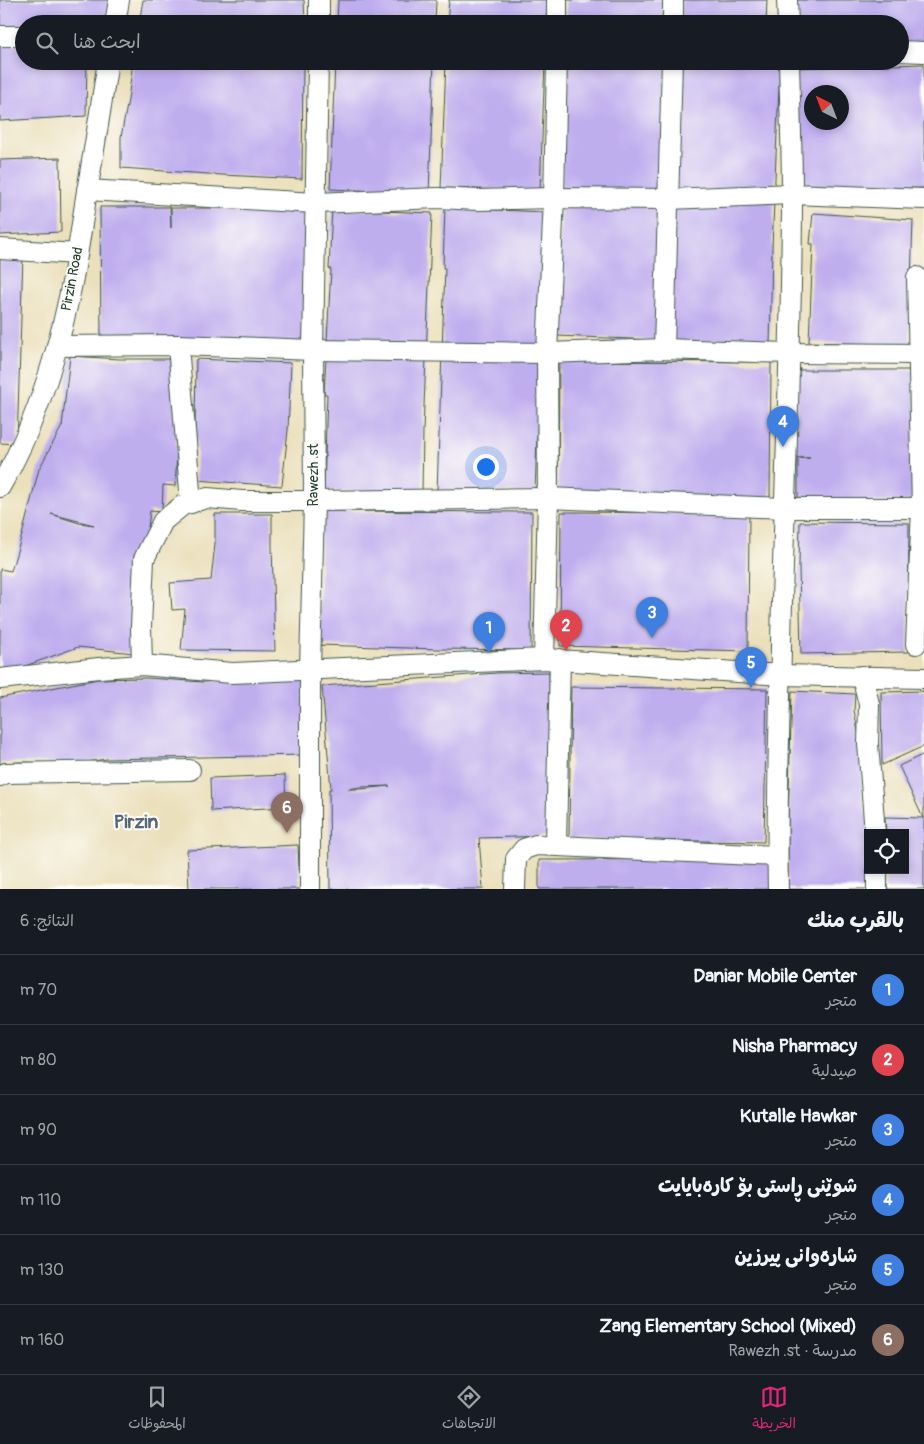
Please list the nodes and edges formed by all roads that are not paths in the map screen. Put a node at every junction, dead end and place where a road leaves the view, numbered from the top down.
1 (119, 0) edge
2 (319, 0) edge
3 (557, 0) edge
4 (673, 0) edge
5 (787, 0) edge
6 (116, 15) edge
7 (319, 15) edge
8 (557, 15) edge
9 (673, 15) edge
10 (788, 15) edge
11 (0, 36) edge
12 (15, 36) edge
13 (909, 51) edge
14 (924, 52) edge
15 (107, 70) edge
16 (318, 70) edge
17 (557, 70) edge
18 (672, 70) edge
19 (789, 70) edge
20 (87, 190) junction
21 (792, 194) junction
22 (554, 198) junction
23 (668, 199) junction
24 (924, 199) edge
25 (316, 203) junction
26 (0, 249) edge
27 (77, 254) junction
28 (917, 277) dead end
29 (178, 345) junction
30 (58, 346) junction
31 (664, 349) junction
32 (313, 350) junction
33 (547, 353) junction
34 (789, 353) junction
35 (921, 354) edge
36 (6, 463) edge
37 (0, 487) edge
38 (548, 498) junction
39 (314, 502) junction
40 (191, 503) junction
41 (784, 508) junction
42 (923, 508) edge
43 (916, 644) dead end
44 (552, 659) junction
45 (142, 665) junction
46 (310, 670) junction
47 (780, 675) junction
48 (862, 676) junction
49 (924, 678) edge
50 (0, 679) edge
51 (190, 770) dead end
52 (0, 776) edge
53 (875, 829) edge
54 (556, 845) junction
55 (778, 856) junction
56 (877, 874) edge
57 (310, 889) edge
58 (516, 889) edge
59 (778, 889) edge
60 (877, 889) edge

1 - 6 street
2 - 7 street
3 - 8 street
4 - 9 street
5 - 10 street
11 - 12 street
13 - 14 street
15 - 20 street, Pirzin Road
16 - 25 street, Rawezh .st
17 - 22 street
18 - 23 street
19 - 21 street
20 - 25 street
20 - 27 street, Pirzin Road
21 - 23 street
21 - 24 street
21 - 34 street
22 - 23 street
22 - 25 street
22 - 33 street
23 - 31 street
25 - 32 street, Rawezh .st
26 - 27 street
27 - 30 street, Pirzin Road
28 - 35 street
29 - 30 street
29 - 32 street
29 - 40 street
30 - 36 street, Pirzin Road
31 - 33 street
31 - 34 street
32 - 33 street
32 - 39 street, Rawezh .st
33 - 38 street
34 - 35 street
34 - 41 street
35 - 42 street
36 - 37 street, Pirzin Road
38 - 39 street
38 - 41 street
38 - 44 street
39 - 40 street
39 - 46 street, Rawezh .st
40 - 45 street
41 - 42 street
41 - 47 street
42 - 43 street
44 - 46 street
44 - 47 street
44 - 54 street
45 - 46 street
45 - 50 street
46 - 57 street, Rawezh .st
47 - 48 street
47 - 55 street
48 - 49 street
48 - 53 street
51 - 52 street
54 - 55 street
54 - 58 street
55 - 59 street
56 - 60 street

